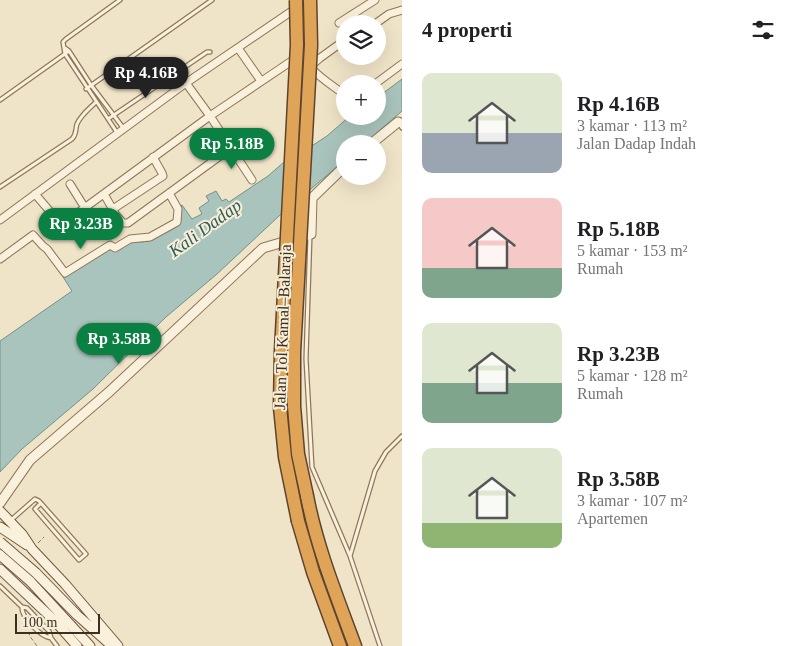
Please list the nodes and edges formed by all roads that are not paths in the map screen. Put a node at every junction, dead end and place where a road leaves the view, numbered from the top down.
1 (120, 0) edge
2 (212, 0) edge
3 (296, 0) edge
4 (309, 0) edge
5 (375, 0) edge
6 (402, 10) edge
7 (352, 15) edge
8 (386, 16) edge
9 (336, 46) edge
10 (64, 47) junction
11 (238, 48) junction
12 (69, 51) junction
13 (210, 52) dead end
14 (64, 54) junction
15 (402, 64) edge
16 (310, 67) junction
17 (386, 76) edge
18 (261, 81) junction
19 (186, 83) junction
20 (91, 85) junction
21 (86, 88) junction
22 (336, 88) edge
23 (0, 100) edge
24 (96, 102) junction
25 (114, 115) junction
26 (210, 116) junction
27 (108, 119) junction
28 (401, 123) edge
29 (121, 131) junction
30 (384, 135) edge
31 (231, 148) junction
32 (153, 157) junction
33 (336, 175) edge
34 (252, 180) dead end
35 (70, 184) dead end
36 (0, 187) edge
37 (169, 193) junction
38 (35, 194) junction
39 (104, 194) junction
40 (84, 208) junction
41 (114, 212) junction
42 (0, 220) edge
43 (310, 234) junction
44 (0, 259) edge
45 (402, 436) edge
46 (41, 503) junction
47 (0, 504) edge
48 (0, 512) edge
49 (10, 522) junction
50 (0, 527) edge
51 (0, 542) edge
52 (32, 549) junction
53 (0, 555) edge
54 (350, 556) junction
55 (0, 570) edge
56 (33, 577) junction
57 (0, 586) edge
58 (22, 607) junction
59 (51, 638) junction
60 (57, 646) edge
61 (77, 646) edge
62 (90, 646) edge
63 (112, 646) edge
64 (118, 646) edge
65 (340, 646) edge
66 (355, 646) edge
67 (380, 646) edge

1 - 10 lane
2 - 20 lane
3 - 65 highway, Jalan Tol Kamal–Balaraja, bridge
4 - 11 street
4 - 66 highway, Jalan Tol Kamal–Balaraja, bridge
5 - 7 street
6 - 8 street
9 - 16 street
10 - 12 lane
10 - 14 lane
11 - 18 street
11 - 19 street
12 - 14 lane
12 - 20 lane
13 - 25 lane
14 - 21 lane
14 - 23 lane
15 - 17 street
16 - 18 street
16 - 22 street
18 - 26 street
19 - 26 street
19 - 29 street
20 - 21 lane
20 - 25 lane
21 - 24 lane
24 - 27 lane
24 - 36 lane
25 - 27 lane
25 - 29 lane
26 - 31 street
26 - 32 street
27 - 29 lane
28 - 30 main road
29 - 38 street
31 - 34 street
31 - 37 street
32 - 39 street
32 - 41 street
33 - 43 main road
35 - 40 street
37 - 41 street
37 - 44 street
38 - 40 street
38 - 42 street
39 - 40 street
39 - 41 street
40 - 41 street
43 - 47 main road
43 - 54 lane
45 - 54 lane
46 - 46 lane
46 - 49 lane
48 - 49 main road
49 - 52 main road
50 - 52 main road
51 - 56 main road, bridge
52 - 64 main road
53 - 56 main road, bridge
54 - 67 lane
55 - 61 main road
56 - 62 main road
56 - 63 main road
57 - 58 lane
58 - 59 lane
58 - 59 lane
59 - 60 lane

